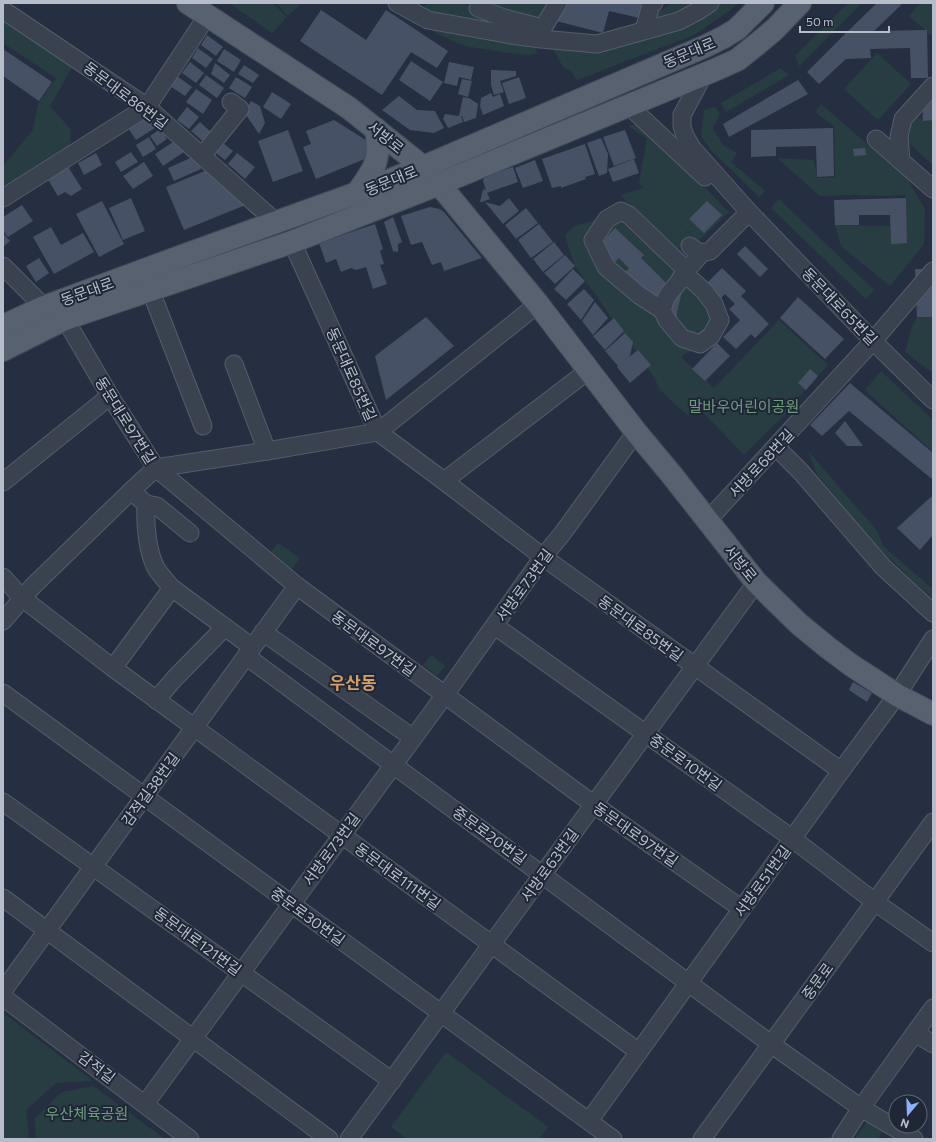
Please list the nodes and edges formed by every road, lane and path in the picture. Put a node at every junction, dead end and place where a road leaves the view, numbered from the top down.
1 (188, 3) edge
2 (397, 3) edge
3 (558, 3) edge
4 (654, 3) edge
5 (710, 3) edge
6 (763, 3) edge
7 (800, 3) edge
8 (474, 5) edge
9 (3, 10) edge
10 (207, 16) junction
11 (644, 30) junction
12 (511, 35) junction
13 (704, 74) junction
14 (933, 86) edge
15 (231, 102) dead end
16 (628, 106) junction
17 (147, 107) junction
18 (376, 129) junction
19 (876, 139) dead end
20 (202, 156) junction
21 (901, 161) junction
22 (423, 166) junction
23 (439, 184) junction
24 (933, 189) edge
25 (357, 193) junction
26 (3, 198) edge
27 (749, 212) junction
28 (276, 222) junction
29 (292, 242) junction
30 (3, 266) edge
31 (933, 271) edge
32 (684, 273) junction
33 (150, 290) junction
34 (538, 304) junction
35 (44, 307) junction
36 (662, 310) junction
37 (66, 319) junction
38 (3, 326) edge
39 (876, 337) junction
40 (3, 350) edge
41 (234, 364) dead end
42 (589, 370) junction
43 (110, 396) junction
44 (933, 400) edge
45 (203, 426) dead end
46 (378, 432) junction
47 (636, 432) junction
48 (776, 447) junction
49 (268, 451) junction
50 (156, 468) junction
51 (444, 481) junction
52 (3, 482) edge
53 (131, 491) junction
54 (146, 504) junction
55 (707, 521) junction
56 (190, 533) dead end
57 (543, 558) junction
58 (3, 577) edge
59 (297, 586) junction
60 (172, 588) junction
61 (750, 591) dead end
62 (22, 598) junction
63 (933, 613) edge
64 (3, 621) edge
65 (494, 626) junction
66 (226, 627) junction
67 (263, 632) junction
68 (933, 639) edge
69 (249, 651) junction
70 (695, 666) junction
71 (113, 668) junction
72 (3, 693) edge
73 (445, 694) junction
74 (897, 695) junction
75 (156, 700) junction
76 (933, 714) edge
77 (194, 727) junction
78 (646, 733) junction
79 (413, 738) junction
80 (393, 764) junction
81 (841, 771) junction
82 (144, 796) junction
83 (3, 802) edge
84 (593, 804) junction
85 (933, 822) edge
86 (342, 835) junction
87 (792, 839) junction
88 (93, 867) junction
89 (543, 874) junction
90 (3, 898) edge
91 (875, 902) junction
92 (292, 904) junction
93 (742, 909) junction
94 (47, 931) junction
95 (933, 943) edge
96 (491, 944) junction
97 (241, 973) junction
98 (689, 982) junction
99 (3, 991) edge
100 (3, 996) edge
101 (933, 1008) edge
102 (441, 1013) junction
103 (915, 1033) junction
104 (193, 1039) junction
105 (771, 1044) junction
106 (933, 1044) edge
107 (639, 1052) junction
108 (392, 1081) junction
109 (145, 1104) junction
110 (861, 1108) junction
111 (589, 1121) junction
112 (190, 1139) edge
113 (329, 1139) edge
114 (349, 1139) edge
115 (613, 1139) edge
116 (702, 1139) edge
117 (841, 1139) edge
118 (914, 1139) edge

1 - 10 main road, 서방로
2 - 12 street
3 - 8 street
4 - 11 street
5 - 11 street
6 - 22 main road, 동문대로
7 - 13 main road, 동문대로
8 - 12 street
9 - 17 street, 동문대로86번길
10 - 17 street
10 - 18 main road, 서방로
11 - 12 street
13 - 16 main road, 동문대로
13 - 27 street
14 - 21 street
15 - 20 street
16 - 23 main road, 동문대로
16 - 27 street
17 - 20 street, 동문대로86번길
17 - 26 street
18 - 22 main road, 서방로
18 - 25 main road
19 - 21 street
20 - 28 street, 동문대로86번길
21 - 24 street
22 - 23 main road, 서방로
22 - 25 main road, 동문대로
23 - 29 main road, 동문대로
23 - 34 main road, 서방로
25 - 28 main road, 동문대로
27 - 32 street
27 - 39 street, 동문대로65번길
28 - 35 main road, 동문대로
29 - 33 main road, 동문대로
29 - 46 street, 동문대로85번길
30 - 35 street
31 - 39 street, 서방로68번길
32 - 36 street
32 - 36 street
32 - 36 street
33 - 37 main road, 동문대로
33 - 45 street
34 - 42 main road, 서방로
34 - 46 street
35 - 38 main road, 동문대로
37 - 40 main road, 동문대로
37 - 43 street, 동문대로97번길
39 - 44 street, 동문대로65번길
39 - 48 street, 서방로68번길
41 - 49 street
42 - 47 main road, 서방로
42 - 51 street
43 - 50 street, 동문대로97번길
43 - 52 street
46 - 49 street
46 - 51 street, 동문대로85번길
47 - 55 main road, 서방로
47 - 57 street, 서방로73번길
48 - 55 street, 서방로68번길
48 - 63 street
49 - 50 street
50 - 53 street
50 - 59 street, 동문대로97번길
51 - 57 street, 동문대로85번길
53 - 54 street
53 - 62 street
54 - 56 street
54 - 60 street
55 - 74 main road, 서방로
57 - 65 street, 서방로73번길
57 - 70 street, 동문대로85번길
58 - 62 street, 동문대로111번길
59 - 67 street, 감적길38번길
59 - 73 street, 동문대로97번길
60 - 66 street
60 - 71 street
61 - 70 street, 서방로63번길
62 - 64 street
62 - 71 street, 동문대로111번길
65 - 73 street, 서방로73번길
65 - 78 street, 중문로10번길
66 - 69 street
66 - 75 street
67 - 69 street, 감적길38번길
67 - 79 street
68 - 74 street, 서방로51번길
69 - 77 street, 감적길38번길
69 - 80 street, 중문로20번길
70 - 78 street, 서방로63번길
70 - 81 street, 동문대로85번길
71 - 75 street, 동문대로111번길
72 - 82 street, 중문로30번길
73 - 79 street, 서방로73번길
73 - 84 street, 동문대로97번길
74 - 76 main road, 서방로
74 - 81 street, 서방로51번길
75 - 77 street, 동문대로111번길
77 - 82 street, 감적길38번길
77 - 86 street, 동문대로111번길
78 - 84 street, 서방로63번길
78 - 87 street, 중문로10번길
79 - 80 street, 서방로73번길
80 - 86 street, 서방로73번길
80 - 89 street, 중문로20번길
81 - 87 street, 서방로51번길
82 - 88 street, 감적길38번길
82 - 92 street, 중문로30번길
83 - 88 street, 동문대로121번길
84 - 89 street, 서방로63번길
84 - 93 street, 동문대로97번길
85 - 91 street, 중문로
86 - 92 street, 서방로73번길
86 - 96 street, 동문대로111번길
87 - 91 street, 중문로10번길
87 - 93 street, 서방로51번길
88 - 94 street, 감적길38번길
88 - 97 street, 동문대로121번길
89 - 96 street, 서방로63번길
89 - 98 street, 중문로20번길
90 - 94 street
91 - 95 street, 중문로10번길
91 - 105 street, 중문로
92 - 97 street, 서방로73번길
92 - 102 street, 중문로30번길
93 - 98 street, 서방로51번길
94 - 99 street, 감적길38번길
94 - 104 street
96 - 102 street, 서방로63번길
96 - 107 street, 동문대로111번길
97 - 104 street, 서방로73번길
97 - 108 street, 동문대로121번길
98 - 105 street, 중문로20번길
98 - 107 street, 서방로51번길
100 - 109 street, 감적길
101 - 103 street
102 - 108 street, 서방로63번길
102 - 111 street, 중문로30번길
103 - 106 street
103 - 110 street
104 - 109 street, 서방로73번길
104 - 113 street
105 - 110 street, 중문로20번길
105 - 116 street, 중문로
107 - 111 street, 서방로51번길
108 - 114 street, 서방로63번길
109 - 112 street, 감적길
110 - 117 street
110 - 118 street, 중문로20번길
111 - 115 street, 중문로30번길

